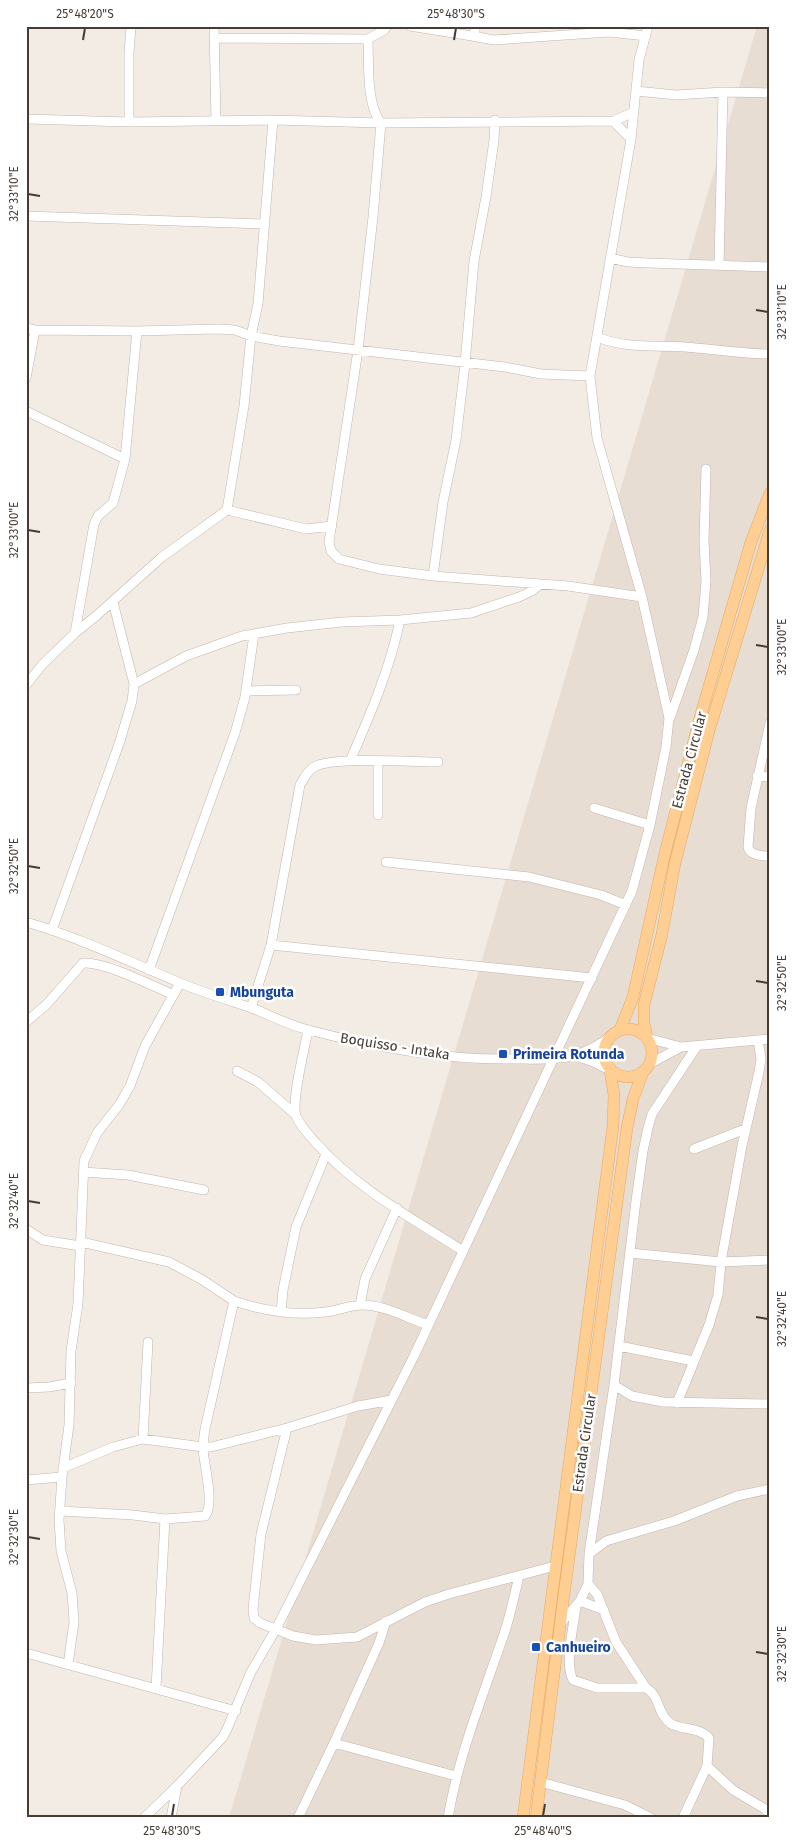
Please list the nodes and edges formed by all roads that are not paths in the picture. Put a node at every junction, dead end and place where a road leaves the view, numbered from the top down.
1 (131, 26) edge
2 (214, 26) edge
3 (387, 26) edge
4 (410, 26) edge
5 (475, 26) edge
6 (647, 31) edge
7 (472, 36) junction
8 (215, 38) junction
9 (368, 39) junction
10 (636, 91) junction
11 (723, 92) junction
12 (770, 93) edge
13 (634, 112) junction
14 (273, 120) junction
15 (495, 120) junction
16 (216, 121) junction
17 (613, 121) junction
18 (27, 122) edge
19 (129, 122) junction
20 (381, 123) junction
21 (631, 139) junction
22 (26, 216) edge
23 (265, 224) junction
24 (610, 258) junction
25 (719, 264) junction
26 (770, 268) edge
27 (31, 329) edge
28 (137, 331) junction
29 (251, 336) junction
30 (597, 337) junction
31 (358, 350) junction
32 (770, 354) edge
33 (466, 364) junction
34 (590, 376) junction
35 (26, 378) edge
36 (26, 411) edge
37 (124, 460) junction
38 (706, 469) dead end
39 (770, 493) edge
40 (227, 510) junction
41 (332, 526) junction
42 (770, 530) edge
43 (433, 576) junction
44 (541, 584) junction
45 (642, 597) junction
46 (113, 602) junction
47 (400, 620) junction
48 (75, 633) junction
49 (254, 634) junction
50 (134, 684) junction
51 (26, 685) edge
52 (296, 690) dead end
53 (246, 691) junction
54 (670, 718) junction
55 (770, 723) edge
56 (350, 761) junction
57 (378, 761) junction
58 (438, 762) dead end
59 (757, 776) junction
60 (770, 777) edge
61 (594, 808) dead end
62 (378, 815) dead end
63 (650, 825) junction
64 (770, 857) edge
65 (386, 862) dead end
66 (626, 904) junction
67 (26, 922) edge
68 (52, 930) junction
69 (271, 945) junction
70 (149, 970) junction
71 (592, 978) junction
72 (180, 983) junction
73 (172, 994) junction
74 (251, 1008) junction
75 (26, 1022) edge
76 (308, 1030) junction
77 (617, 1032) junction
78 (647, 1038) junction
79 (770, 1039) edge
80 (758, 1040) junction
81 (697, 1046) junction
82 (681, 1047) junction
83 (575, 1056) junction
84 (553, 1059) junction
85 (646, 1068) junction
86 (610, 1070) junction
87 (237, 1071) dead end
88 (296, 1115) junction
89 (745, 1129) junction
90 (694, 1149) dead end
91 (326, 1154) junction
92 (83, 1172) junction
93 (204, 1190) dead end
94 (396, 1208) junction
95 (26, 1229) edge
96 (80, 1244) junction
97 (463, 1251) junction
98 (630, 1253) junction
99 (770, 1260) edge
100 (721, 1262) junction
101 (234, 1301) junction
102 (360, 1305) junction
103 (281, 1312) junction
104 (428, 1325) junction
105 (148, 1342) dead end
106 (619, 1346) junction
107 (693, 1361) junction
108 (71, 1383) junction
109 (614, 1385) junction
110 (26, 1388) edge
111 (392, 1400) junction
112 (677, 1403) junction
113 (770, 1404) edge
114 (287, 1428) junction
115 (143, 1439) junction
116 (203, 1447) junction
117 (62, 1472) junction
118 (26, 1480) edge
119 (770, 1489) edge
120 (60, 1511) junction
121 (165, 1518) junction
122 (592, 1534) junction
123 (606, 1541) junction
124 (590, 1554) junction
125 (555, 1566) junction
126 (519, 1576) junction
127 (588, 1584) junction
128 (578, 1603) junction
129 (604, 1610) junction
130 (386, 1621) junction
131 (561, 1623) junction
132 (276, 1629) junction
133 (26, 1653) edge
134 (68, 1665) junction
135 (156, 1688) junction
136 (646, 1688) junction
137 (236, 1711) junction
138 (334, 1743) junction
139 (707, 1766) junction
140 (456, 1776) junction
141 (540, 1782) junction
142 (177, 1786) junction
143 (770, 1814) edge
144 (300, 1817) edge
145 (144, 1818) edge
146 (171, 1818) edge
147 (448, 1818) edge
148 (523, 1818) edge
149 (536, 1818) edge
150 (651, 1818) edge
151 (683, 1818) edge

1 - 19 street
2 - 8 street
3 - 9 street
4 - 7 street
5 - 7 street
6 - 7 street
6 - 10 street
8 - 9 street
8 - 16 street
9 - 20 street
10 - 11 street
10 - 13 street
11 - 12 street
11 - 25 street
13 - 17 street
13 - 21 street
14 - 16 street
14 - 20 street
14 - 23 street
15 - 17 street
15 - 20 street
15 - 33 street
16 - 19 street
17 - 21 street
18 - 19 street
20 - 31 street
21 - 24 street
22 - 23 street
23 - 29 street
24 - 25 street
24 - 30 street
25 - 26 street
27 - 28 street
27 - 35 street
28 - 29 street
28 - 37 street
29 - 31 street
29 - 40 street
30 - 32 street
30 - 34 street
31 - 33 street
31 - 41 street
33 - 34 street
33 - 43 street
34 - 45 street
36 - 37 street
37 - 48 street
38 - 54 street
39 - 77 main road, Estrada Circular
40 - 41 street
40 - 46 street
41 - 43 street
42 - 78 main road, Estrada Circular
43 - 44 street
44 - 45 street
44 - 47 street
45 - 54 street
46 - 48 street
46 - 50 street
47 - 49 street
47 - 56 street
48 - 51 street
49 - 50 street
49 - 53 street
50 - 68 street
52 - 53 street
53 - 70 street
54 - 63 street
55 - 59 street
56 - 57 street
56 - 69 street
57 - 58 street
57 - 62 street
59 - 60 street
59 - 64 street
61 - 63 street
63 - 66 street
65 - 66 street
66 - 71 street
67 - 68 street, Boquisso - Intaka
68 - 70 street, Boquisso - Intaka
69 - 71 street
69 - 74 street
70 - 72 street, Boquisso - Intaka
71 - 84 street
72 - 73 street
72 - 74 street, Boquisso - Intaka
73 - 75 street
73 - 92 street
74 - 76 street, Boquisso - Intaka
76 - 84 street, Boquisso - Intaka
76 - 88 street
77 - 78 main road
77 - 83 street
77 - 86 main road
78 - 82 street
78 - 85 main road
79 - 80 street
80 - 81 street
80 - 89 street
81 - 82 street
81 - 98 street
82 - 85 street
83 - 84 street, Boquisso - Intaka
83 - 86 street
84 - 97 street
85 - 86 main road
85 - 131 main road, Estrada Circular
86 - 125 main road, Estrada Circular
87 - 88 street
88 - 91 street
89 - 90 street
89 - 100 street
91 - 94 street
91 - 103 street
92 - 93 street
92 - 96 street
94 - 97 street
94 - 102 street
95 - 96 street
96 - 101 street
96 - 108 street
97 - 104 street
98 - 100 street
98 - 106 street
99 - 100 street
100 - 107 street
101 - 103 street
101 - 116 street
102 - 103 street
102 - 104 street
104 - 111 street
105 - 115 street
106 - 107 street
106 - 109 street
107 - 112 street
108 - 110 street
108 - 117 street
109 - 112 street
109 - 122 street
111 - 114 street
111 - 132 street
112 - 113 street
114 - 116 street
114 - 132 street
115 - 116 street
115 - 117 street
116 - 121 street
117 - 118 street
117 - 120 street
119 - 123 street
120 - 121 street
120 - 134 street
121 - 135 street
122 - 123 street
122 - 124 street
123 - 124 street
124 - 127 street
125 - 126 street
125 - 148 main road, Estrada Circular
126 - 130 street
126 - 140 street
127 - 128 street
127 - 129 street
128 - 129 street
128 - 131 street
128 - 136 street
129 - 136 street
130 - 132 street
130 - 138 street
131 - 141 main road, Estrada Circular
132 - 137 street
133 - 134 street
134 - 135 street
135 - 137 street
136 - 139 street
137 - 142 street
138 - 140 street
138 - 144 street
139 - 143 street
139 - 151 street
140 - 147 street
141 - 149 main road, Estrada Circular
141 - 150 street
142 - 145 street
142 - 146 street

